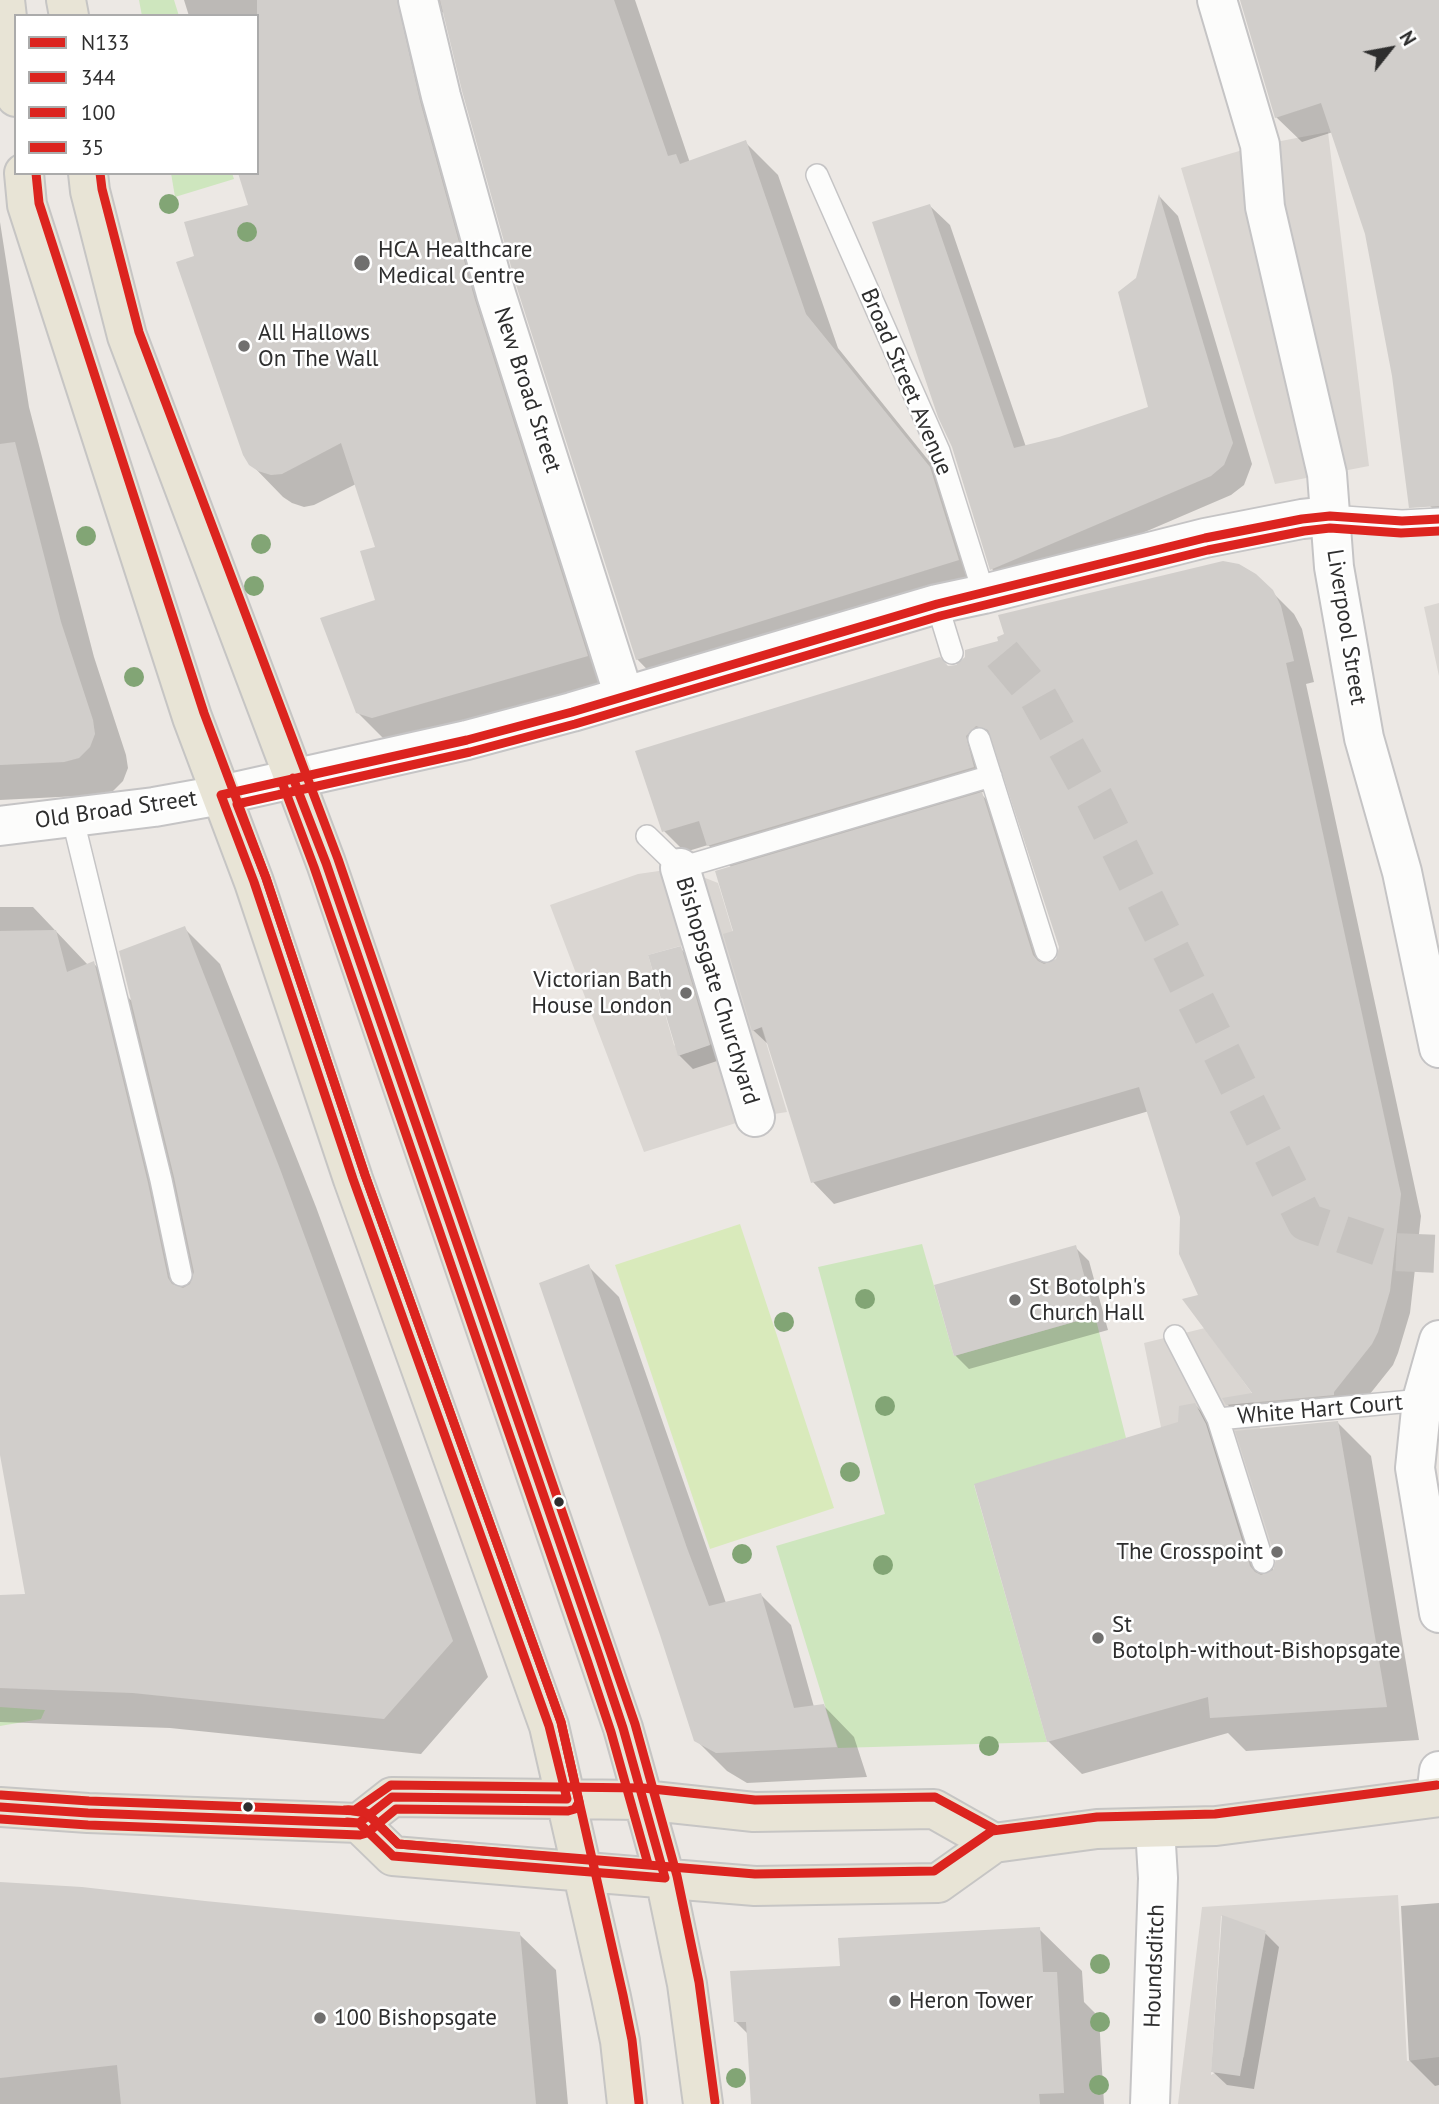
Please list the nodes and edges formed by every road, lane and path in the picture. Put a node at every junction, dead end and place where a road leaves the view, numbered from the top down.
1 (5, 0) edge
2 (418, 0) edge
3 (1217, 0) edge
4 (14, 79) edge
5 (24, 175) edge
6 (88, 175) edge
7 (817, 175) dead end
8 (1330, 516) junction
9 (1439, 519) edge
10 (984, 594) junction
11 (937, 604) junction
12 (952, 653) dead end
13 (624, 696) junction
14 (979, 739) dead end
15 (991, 776) junction
16 (293, 778) junction
17 (221, 795) junction
18 (72, 816) junction
19 (0, 826) edge
20 (647, 836) dead end
21 (680, 867) junction
22 (1046, 951) dead end
23 (1439, 1048) edge
24 (755, 1117) dead end
25 (181, 1275) dead end
26 (1175, 1336) dead end
27 (1439, 1340) edge
28 (1422, 1401) junction
29 (1218, 1419) junction
30 (1263, 1562) dead end
31 (1439, 1613) edge
32 (1438, 1788) edge
33 (567, 1799) junction
34 (643, 1800) junction
35 (0, 1807) edge
36 (359, 1823) junction
37 (1155, 1828) junction
38 (994, 1843) junction
39 (583, 1873) junction
40 (665, 1878) junction
41 (627, 2104) edge
42 (703, 2104) edge
43 (1150, 2104) edge

1 - 4 main road
2 - 13 street, New Broad Street
3 - 8 street, Liverpool Street
5 - 17 main road
6 - 16 main road
7 - 10 lane, Broad Street Avenue
8 - 9 lane
8 - 10 street, Old Broad Street
8 - 23 street, Liverpool Street
10 - 11 street, Old Broad Street
11 - 12 lane
11 - 13 street, Old Broad Street
13 - 16 street, Old Broad Street
14 - 15 lane
15 - 21 lane
15 - 22 lane
16 - 17 street, Old Broad Street
16 - 34 main road
17 - 18 street, Old Broad Street
17 - 33 main road
18 - 19 street, Old Broad Street
18 - 25 lane
20 - 21 lane, Bishopsgate Churchyard
21 - 24 street, Bishopsgate Churchyard
26 - 29 lane, White Hart Court
27 - 28 street
28 - 29 lane, White Hart Court
28 - 31 street
29 - 30 lane, White Hart Court
32 - 37 main road
33 - 34 main road
33 - 36 main road
33 - 39 main road
34 - 38 main road
34 - 40 main road
35 - 36 main road
36 - 39 main road
37 - 38 main road
37 - 43 street, Houndsditch
38 - 40 main road
39 - 40 main road
39 - 41 main road
40 - 42 main road

